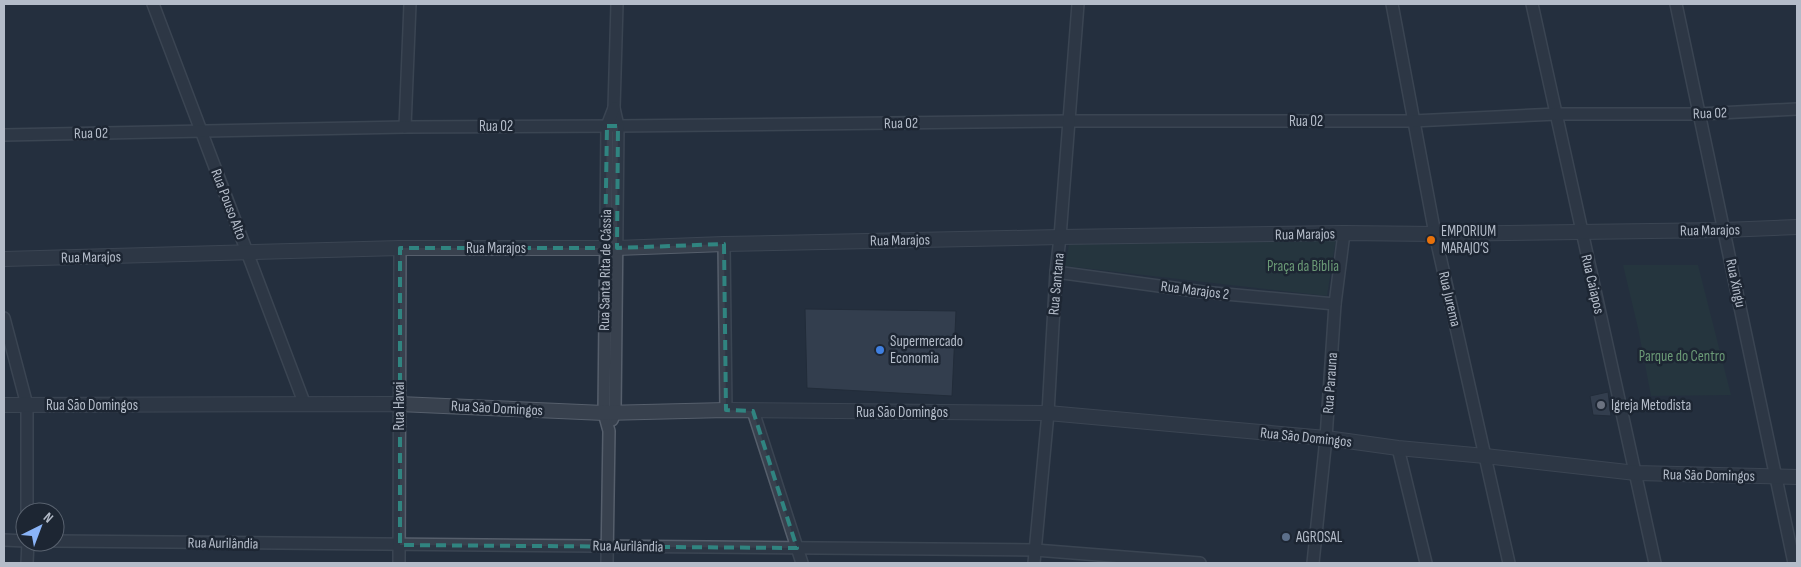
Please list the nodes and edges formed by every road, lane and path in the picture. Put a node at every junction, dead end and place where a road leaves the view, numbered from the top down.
1 (152, 4) edge
2 (410, 4) edge
3 (617, 4) edge
4 (1078, 4) edge
5 (1392, 4) edge
6 (1532, 4) edge
7 (1676, 4) edge
8 (1797, 109) edge
9 (1557, 114) junction
10 (1699, 114) junction
11 (1070, 121) junction
12 (1413, 121) junction
13 (613, 126) junction
14 (405, 127) junction
15 (200, 130) junction
16 (4, 135) edge
17 (1797, 227) edge
18 (1724, 230) junction
19 (1582, 232) junction
20 (1344, 233) junction
21 (1435, 234) junction
22 (1060, 237) junction
23 (724, 244) junction
24 (400, 248) junction
25 (611, 248) junction
26 (248, 253) junction
27 (4, 259) edge
28 (1056, 272) junction
29 (1335, 304) junction
30 (4, 318) edge
31 (399, 404) junction
32 (4, 405) edge
33 (27, 405) junction
34 (306, 405) junction
35 (726, 410) junction
36 (752, 411) junction
37 (610, 413) junction
38 (1048, 413) junction
39 (1326, 438) junction
40 (1398, 448) junction
41 (1485, 456) junction
42 (1636, 473) junction
43 (1776, 476) junction
44 (1797, 477) edge
45 (27, 502) edge
46 (65, 541) edge
47 (400, 544) junction
48 (607, 545) junction
49 (797, 548) junction
50 (1035, 550) junction
51 (1185, 562) edge
52 (400, 563) edge
53 (607, 563) edge
54 (802, 563) edge
55 (1034, 563) edge
56 (1200, 563) edge
57 (1313, 563) edge
58 (1426, 563) edge
59 (1510, 563) edge
60 (1655, 563) edge
61 (1794, 563) edge

1 - 15 street, Rua Pouso Alto
2 - 14 street
3 - 13 street, Rua Santa Rita de Cássia
4 - 11 street, Rua Santana
5 - 12 street, Rua Jurema
6 - 9 street, Rua Caiapos
7 - 10 street, Rua Xingu
8 - 10 street, Rua 02
9 - 10 street, Rua 02
9 - 12 street, Rua 02
9 - 19 street, Rua Caiapos
10 - 18 street, Rua Xingu
11 - 12 street, Rua 02
11 - 13 street, Rua 02
11 - 22 street, Rua Santana
12 - 21 street, Rua Jurema
13 - 14 street, Rua 02
13 - 25 street, Rua Santa Rita de Cássia
14 - 15 street, Rua 02
15 - 16 street, Rua 02
15 - 26 street, Rua Pouso Alto
17 - 18 street, Rua Marajos
18 - 19 street, Rua Marajos
18 - 43 street, Rua Xingu
19 - 21 street, Rua Marajos
19 - 42 street, Rua Caiapos
20 - 21 street, Rua Marajos
20 - 22 street, Rua Marajos
20 - 29 street, Rua Parauna
21 - 41 street, Rua Jurema
22 - 23 street, Rua Marajos
22 - 28 street, Rua Santana
23 - 25 street, Rua Marajos
23 - 35 street
24 - 25 street, Rua Marajos
24 - 26 street, Rua Marajos
24 - 31 street, Rua Havai
25 - 37 street, Rua Santa Rita de Cássia
26 - 27 street, Rua Marajos
26 - 34 street, Rua Pouso Alto
28 - 29 street, Rua Marajos 2
28 - 38 street, Rua Santana
29 - 39 street, Rua Parauna
30 - 33 street
31 - 34 street, Rua São Domingos
31 - 37 street, Rua São Domingos
31 - 47 street, Rua Havai
32 - 33 street, Rua São Domingos
33 - 34 street, Rua São Domingos
33 - 45 street
35 - 36 street, Rua São Domingos
35 - 37 street, Rua São Domingos
36 - 38 street, Rua São Domingos
36 - 49 street
37 - 48 street, Rua Santa Rita de Cássia
38 - 39 street, Rua São Domingos
38 - 50 street, Rua Santana
39 - 40 street, Rua São Domingos
39 - 57 street, Rua Parauna
40 - 41 street, Rua São Domingos
40 - 58 street
41 - 42 street, Rua São Domingos
41 - 59 street, Rua Jurema
42 - 43 street, Rua São Domingos
42 - 60 street, Rua Caiapos
43 - 44 street, Rua São Domingos
43 - 61 street, Rua Xingu
46 - 47 street, Rua Aurilândia
47 - 48 street, Rua Aurilândia
47 - 52 street, Rua Havai
48 - 49 street, Rua Aurilândia
48 - 53 street, Rua Santa Rita de Cássia
49 - 50 street, Rua Aurilândia
49 - 54 street
50 - 51 street, Rua Aurilândia
50 - 55 street, Rua Santana
51 - 56 street, Rua Aurilândia

